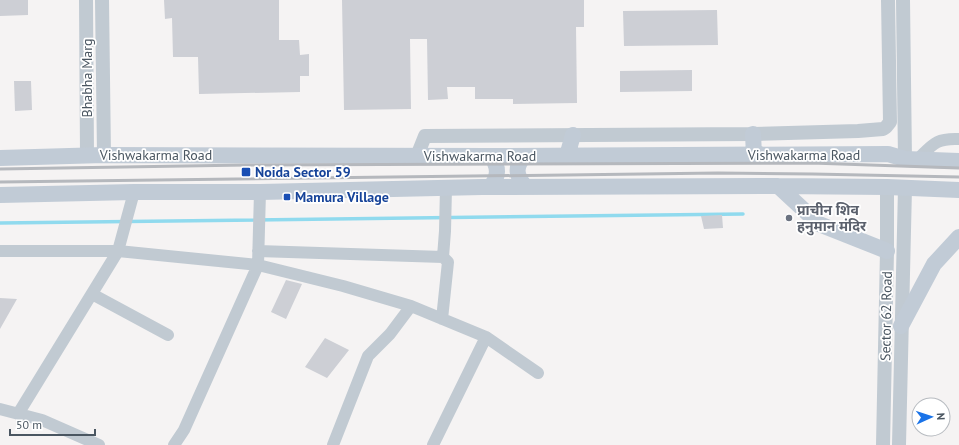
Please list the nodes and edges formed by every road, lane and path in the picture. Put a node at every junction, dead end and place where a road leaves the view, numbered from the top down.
1 (86, 0) edge
2 (102, 0) edge
3 (888, 0) edge
4 (903, 0) edge
5 (87, 107) junction
6 (104, 107) junction
7 (753, 134) junction
8 (573, 135) junction
9 (959, 139) edge
10 (87, 155) junction
11 (104, 155) junction
12 (754, 155) junction
13 (417, 156) junction
14 (491, 156) junction
15 (525, 156) junction
16 (567, 156) junction
17 (0, 158) edge
18 (911, 159) junction
19 (959, 161) edge
20 (778, 186) junction
21 (490, 187) junction
22 (526, 187) junction
23 (887, 187) junction
24 (446, 188) junction
25 (905, 188) junction
26 (959, 190) edge
27 (134, 192) junction
28 (260, 192) junction
29 (0, 195) edge
30 (959, 237) edge
31 (0, 251) edge
32 (118, 251) junction
33 (258, 251) junction
34 (888, 251) junction
35 (443, 256) junction
36 (258, 265) junction
37 (92, 294) junction
38 (411, 306) junction
39 (442, 319) junction
40 (902, 326) junction
41 (168, 335) dead end
42 (486, 337) junction
43 (538, 372) dead end
44 (0, 410) edge
45 (18, 414) junction
46 (99, 445) edge
47 (174, 445) edge
48 (333, 445) edge
49 (433, 445) edge
50 (883, 445) edge
51 (899, 445) edge

1 - 5 street, Bhabha Marg
2 - 6 street, Bhabha Marg
3 - 7 street
4 - 18 street
5 - 6 street
5 - 10 street, Bhabha Marg
6 - 11 street, Bhabha Marg
7 - 8 street
7 - 12 main road
8 - 13 street
8 - 16 main road
9 - 18 street
10 - 11 main road, Vishwakarma Road
10 - 17 main road, Vishwakarma Road
11 - 13 main road, Vishwakarma Road
12 - 16 main road, Vishwakarma Road
12 - 18 main road, Vishwakarma Road
13 - 14 main road, Vishwakarma Road
14 - 15 main road, Vishwakarma Road
14 - 21 main road
15 - 16 main road, Vishwakarma Road
15 - 22 main road
18 - 19 main road, Vishwakarma Road
20 - 22 main road
20 - 23 main road
20 - 34 main road
21 - 22 main road
21 - 24 main road
23 - 25 main road
23 - 34 street, Sector 62 Road
24 - 28 main road
24 - 35 street
25 - 26 main road
25 - 40 street, Sector 62 Road
27 - 28 main road
27 - 29 main road
27 - 32 street
28 - 33 street
30 - 40 main road
31 - 32 street
32 - 36 street
32 - 37 street
33 - 35 street
33 - 36 street
34 - 50 street, Sector 62 Road
35 - 39 street
36 - 38 street
36 - 47 street
37 - 41 street
37 - 45 street
38 - 39 street
38 - 48 street
39 - 42 street
40 - 51 street, Sector 62 Road
42 - 43 street
42 - 49 street
44 - 45 street
45 - 46 street

